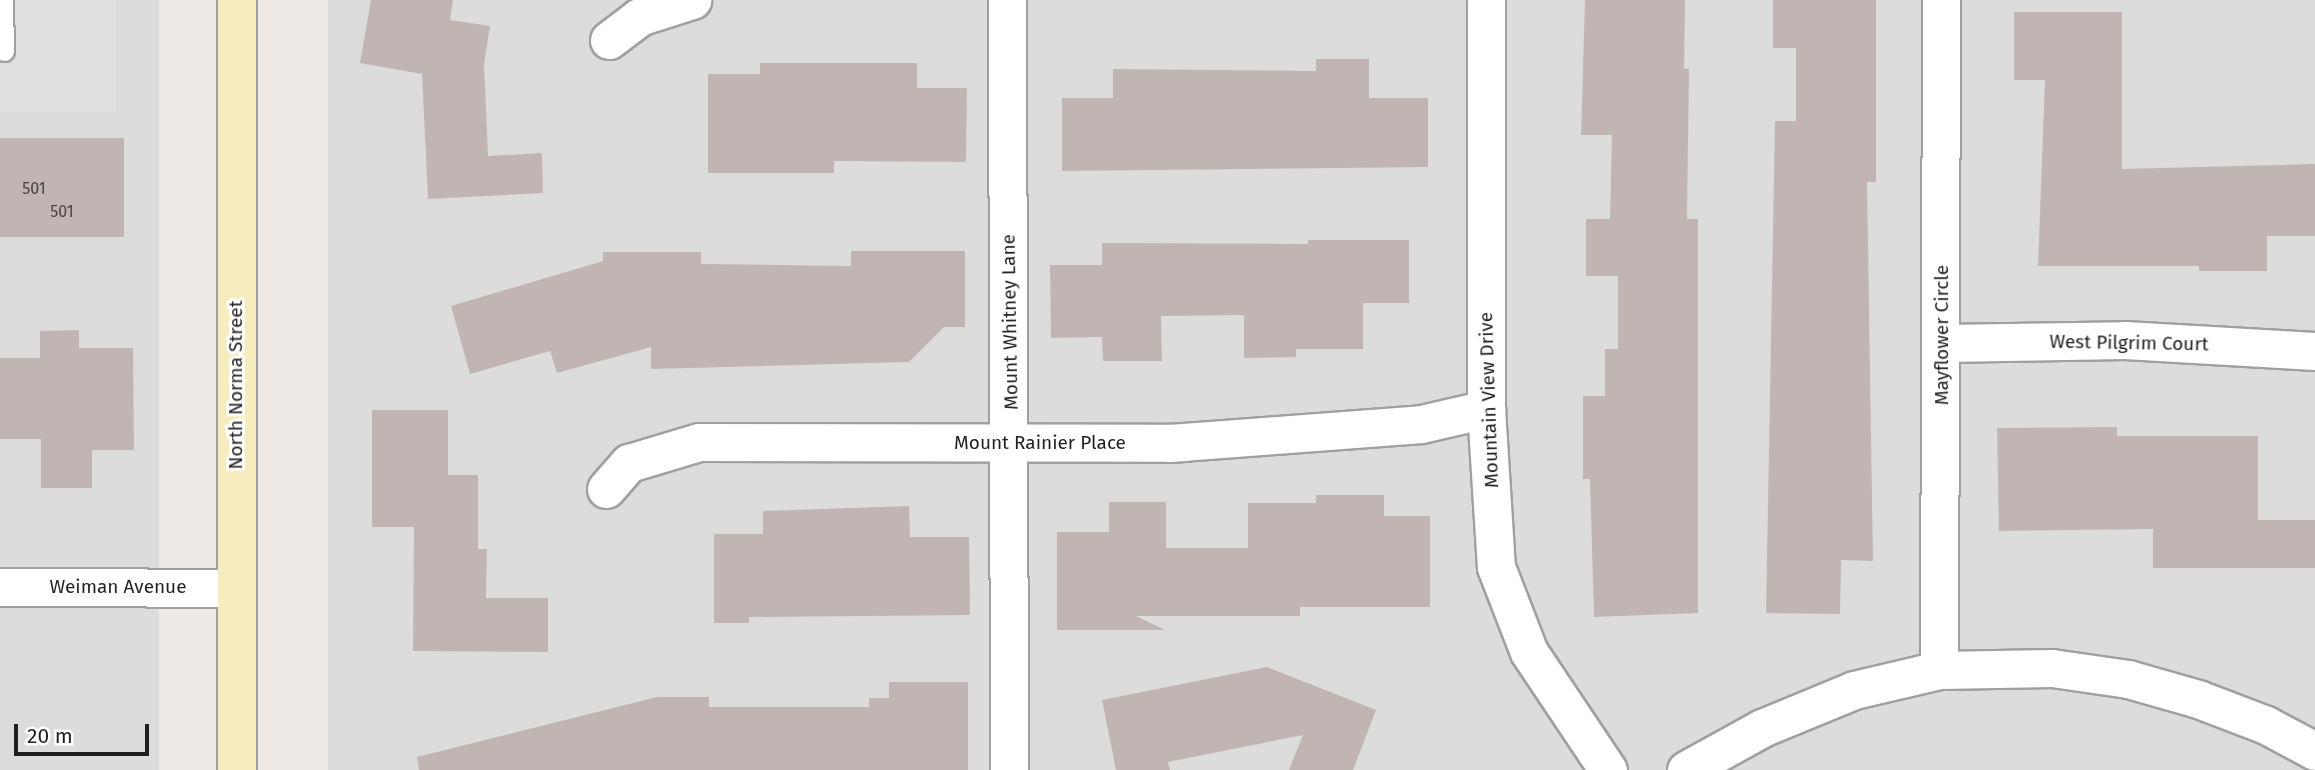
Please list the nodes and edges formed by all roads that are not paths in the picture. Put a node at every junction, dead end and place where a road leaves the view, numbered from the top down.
1 (3, 0) edge
2 (237, 0) edge
3 (692, 0) edge
4 (1007, 0) edge
5 (1486, 0) edge
6 (1941, 0) edge
7 (610, 40) dead end
8 (4, 51) dead end
9 (1942, 344) junction
10 (2315, 351) edge
11 (1486, 409) junction
12 (1012, 443) junction
13 (606, 489) dead end
14 (0, 587) edge
15 (236, 588) junction
16 (1939, 670) junction
17 (2315, 751) edge
18 (237, 770) edge
19 (1009, 770) edge
20 (1608, 770) edge
21 (1686, 770) edge

1 - 8 lane
2 - 15 street, North Norma Street
3 - 7 street
4 - 12 street, Mount Whitney Lane
5 - 11 street, Mountain View Drive
6 - 9 street, Mayflower Circle
9 - 10 street, West Pilgrim Court
9 - 16 street, Mayflower Circle
11 - 12 street, Mount Rainier Place
11 - 20 street, Mountain View Drive
12 - 13 street, Mount Rainier Place
12 - 19 street, Mount Whitney Lane
14 - 15 street, Weiman Avenue
15 - 18 street, North Norma Street
16 - 17 street
16 - 21 street

